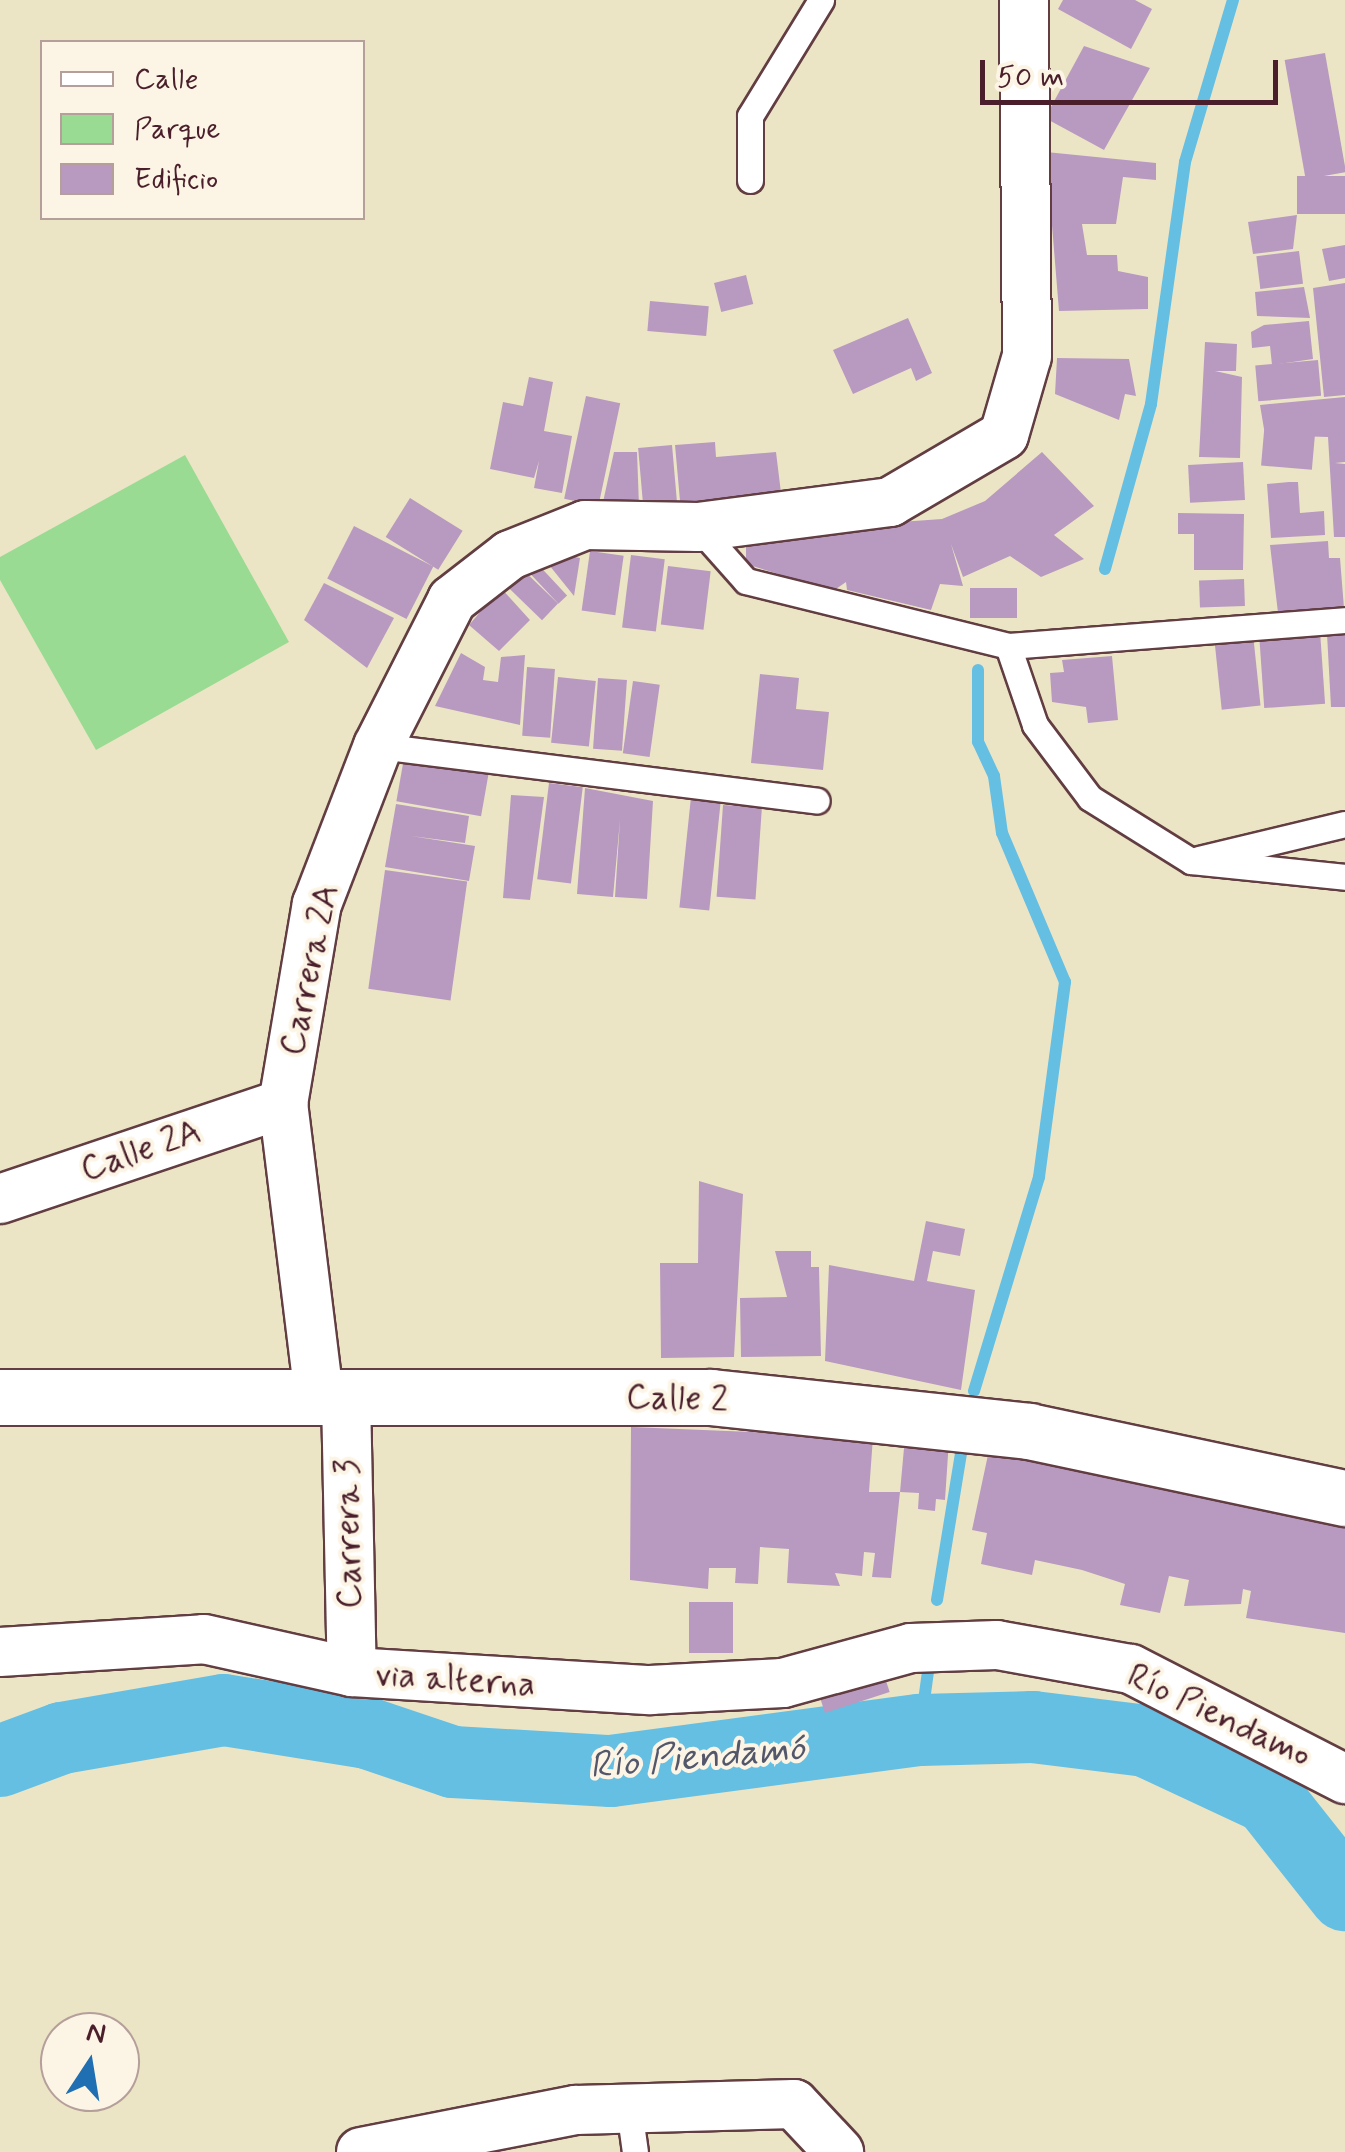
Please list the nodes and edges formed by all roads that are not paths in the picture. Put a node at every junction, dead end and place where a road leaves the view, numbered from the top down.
1 (821, 0) edge
2 (1024, 0) edge
3 (750, 180) dead end
4 (698, 526) junction
5 (1345, 620) edge
6 (1008, 646) junction
7 (378, 746) junction
8 (817, 801) dead end
9 (1345, 824) edge
10 (1191, 861) junction
11 (1345, 878) edge
12 (282, 1104) junction
13 (0, 1199) edge
14 (333, 1396) junction
15 (0, 1397) edge
16 (1345, 1498) edge
17 (910, 1648) joint
18 (0, 1652) edge
19 (352, 1672) junction
20 (1345, 1779) edge
21 (632, 2130) edge
22 (360, 2152) edge
23 (840, 2152) edge

1 - 3 lane
2 - 4 street
4 - 6 lane
4 - 7 street, Carrera 2A
5 - 6 lane
6 - 10 lane
7 - 8 lane
7 - 12 street, Carrera 2A
9 - 10 lane
10 - 11 lane
12 - 13 street, Calle 2A
12 - 14 street, Carrera 2A
14 - 15 street, Calle 2
14 - 16 street, Calle 2
14 - 19 street, Carrera 3
17 - 19 street, via alterna
17 - 20 street, Río Piendamo
18 - 19 street, via alterna
21 - 22 street
21 - 23 street

